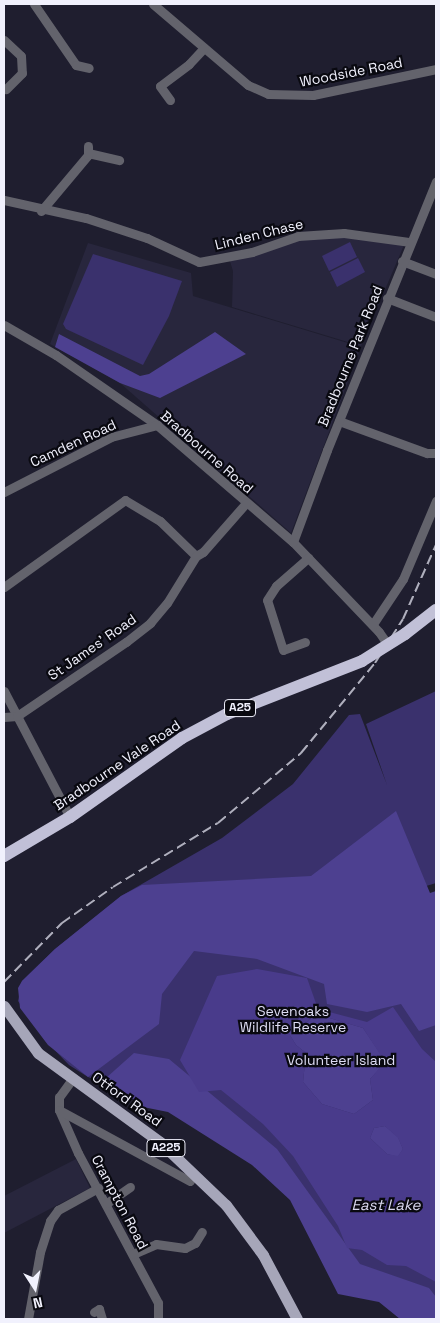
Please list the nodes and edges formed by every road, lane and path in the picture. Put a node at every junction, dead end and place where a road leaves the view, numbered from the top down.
1 (34, 4) edge
2 (153, 4) edge
3 (4, 40) edge
4 (204, 48) junction
5 (89, 68) dead end
6 (436, 69) edge
7 (6, 89) dead end
8 (170, 100) dead end
9 (119, 160) dead end
10 (436, 181) edge
11 (4, 200) edge
12 (41, 211) junction
13 (410, 242) junction
14 (402, 261) junction
15 (436, 274) edge
16 (387, 298) junction
17 (436, 317) edge
18 (4, 325) edge
19 (339, 421) junction
20 (157, 425) junction
21 (436, 453) edge
22 (4, 492) edge
23 (436, 501) edge
24 (246, 504) junction
25 (293, 542) junction
26 (196, 556) junction
27 (308, 558) junction
28 (4, 588) edge
29 (436, 610) edge
30 (373, 624) junction
31 (305, 642) dead end
32 (388, 645) junction
33 (4, 691) edge
34 (17, 716) junction
35 (4, 717) edge
36 (70, 817) junction
37 (4, 856) edge
38 (4, 1006) edge
39 (73, 1078) junction
40 (59, 1110) junction
41 (190, 1181) dead end
42 (130, 1187) dead end
43 (98, 1188) junction
44 (106, 1203) junction
45 (202, 1232) dead end
46 (133, 1254) junction
47 (94, 1312) dead end
48 (28, 1319) edge
49 (102, 1319) edge
50 (158, 1319) edge
51 (297, 1319) edge

1 - 5 street
2 - 4 street, Woodside Road
3 - 7 street
4 - 6 street, Woodside Road
4 - 8 street
9 - 12 street
10 - 13 street, Bradbourne Park Road
11 - 12 street, Linden Chase
12 - 13 street, Linden Chase
13 - 14 street, Bradbourne Park Road
14 - 15 street
14 - 16 street, Bradbourne Park Road
16 - 17 street
16 - 19 street, Bradbourne Park Road
18 - 20 street, Bradbourne Road
19 - 21 street
19 - 25 street, Bradbourne Park Road
20 - 22 street, Camden Road
20 - 24 street, Bradbourne Road
23 - 30 street
24 - 25 street, Bradbourne Road
24 - 26 street, St James' Road
25 - 27 street, Bradbourne Road
26 - 28 street
26 - 34 street, St James' Road
27 - 30 street, Bradbourne Road
27 - 31 street
29 - 32 highway, Bradbourne Vale Road / A25, bridge
30 - 32 street, Bradbourne Road, bridge
32 - 36 highway, Bradbourne Vale Road / A25, bridge
33 - 34 street
34 - 35 street, St James' Road
34 - 36 street
36 - 37 highway, Bradbourne Vale Road / A25
38 - 39 main road, Otford Road / A225
39 - 40 street, Crampton Road
39 - 51 main road, Otford Road / A225
40 - 41 street
40 - 43 street, Crampton Road
42 - 44 street
43 - 44 street, Crampton Road
43 - 48 street
44 - 46 street, Crampton Road
45 - 46 street
46 - 50 street, Crampton Road
47 - 49 street

